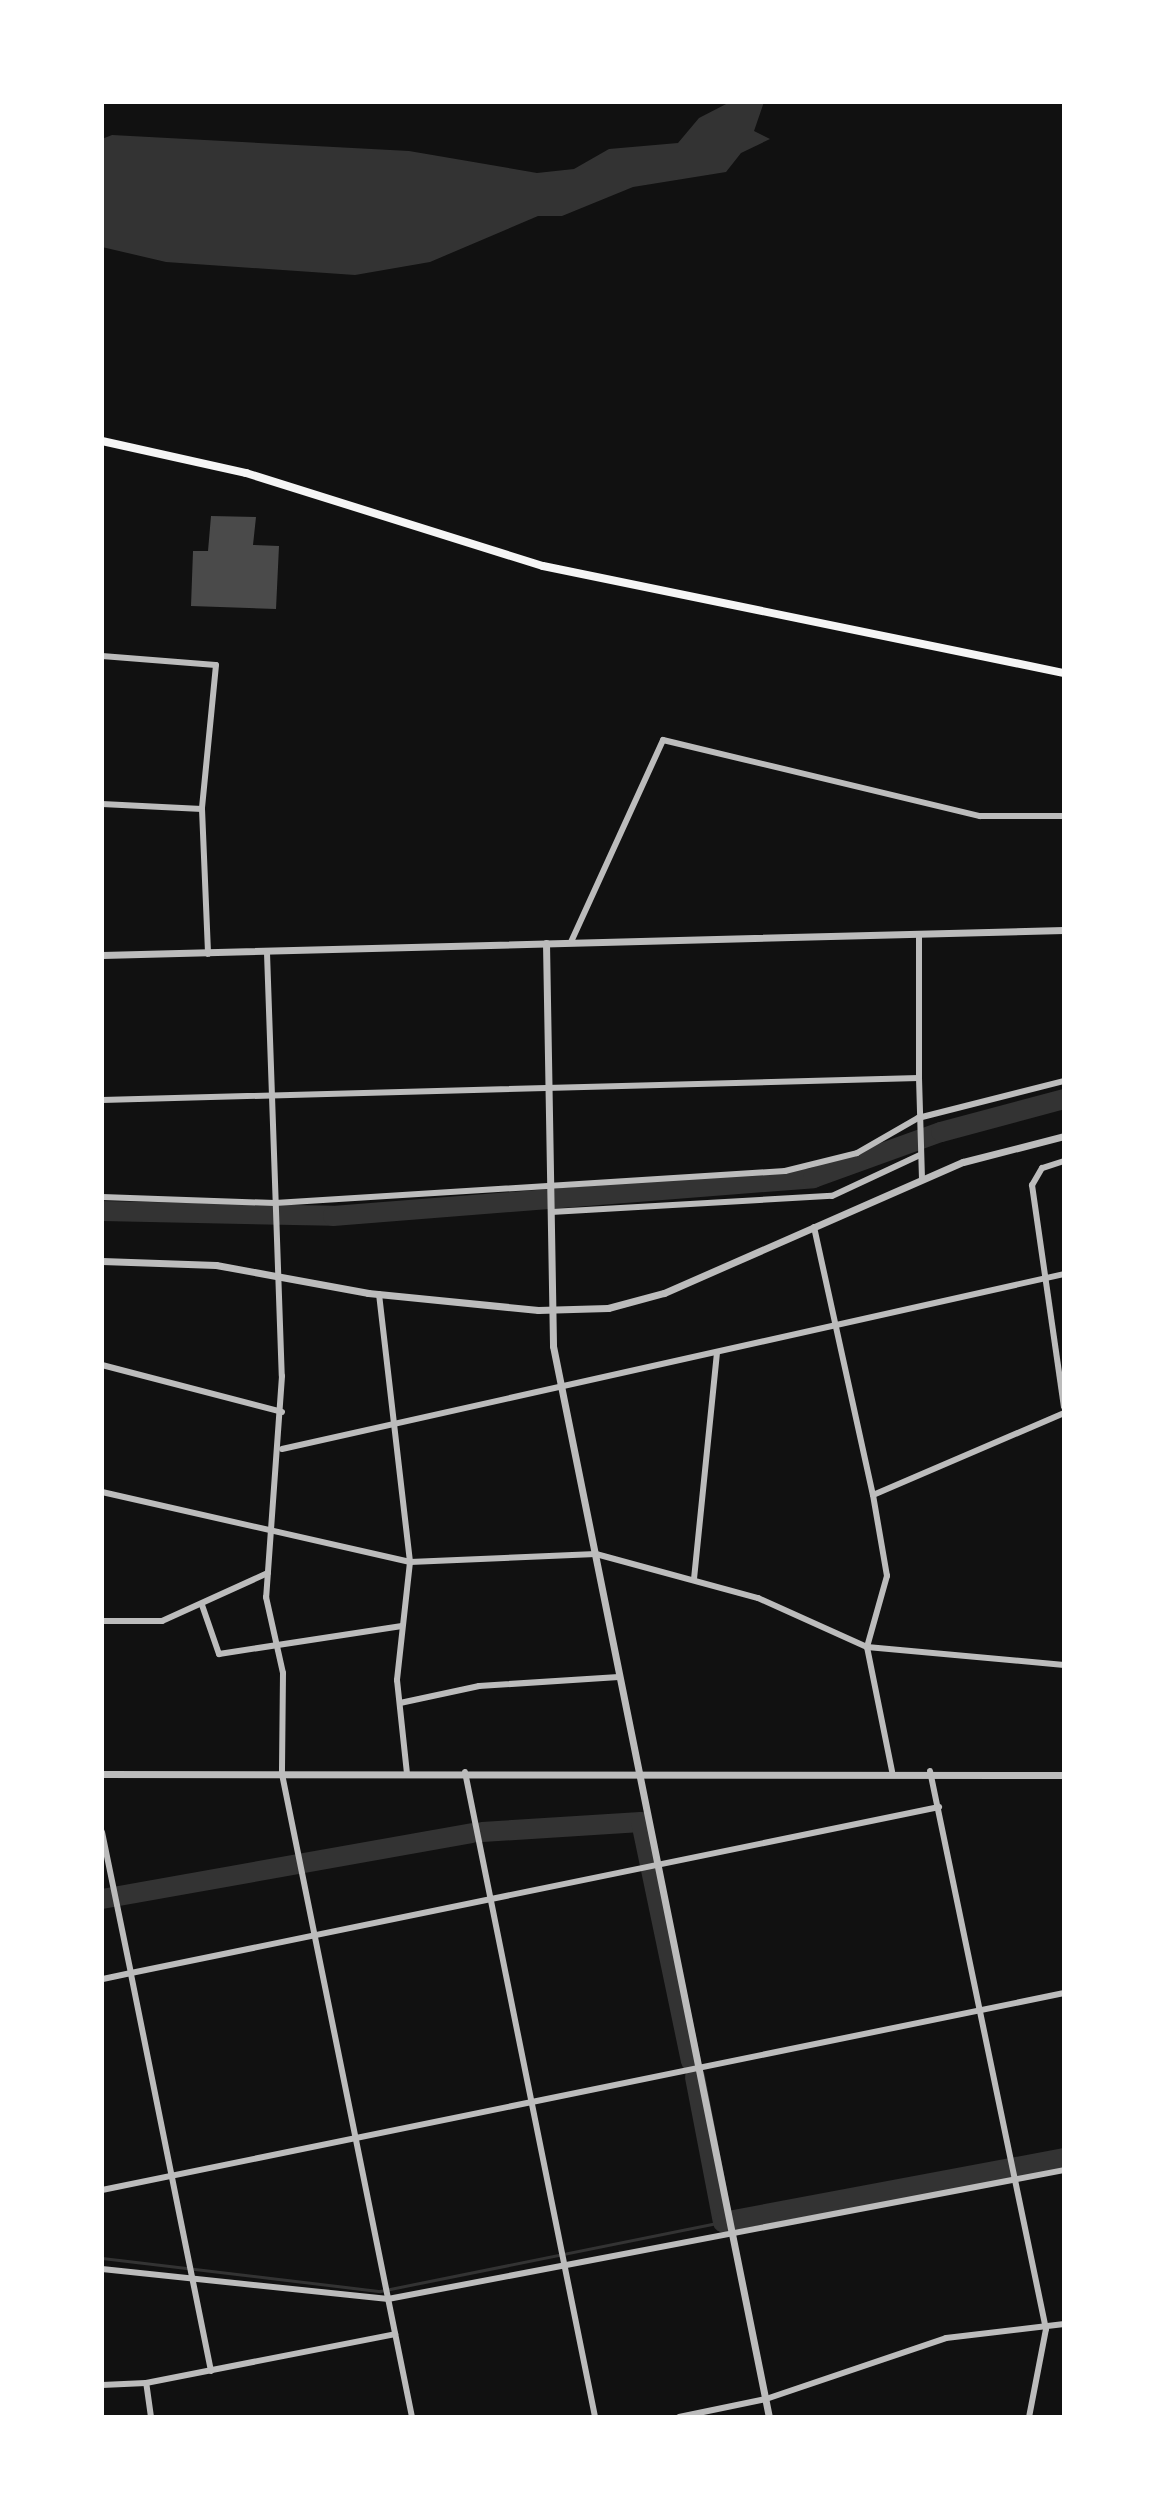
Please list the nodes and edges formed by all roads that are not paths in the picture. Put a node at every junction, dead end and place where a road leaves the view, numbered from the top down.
1 (102, 441) edge
2 (102, 656) edge
3 (1064, 673) edge
4 (102, 804) edge
5 (202, 809) junction
6 (1064, 816) edge
7 (1064, 930) edge
8 (919, 935) junction
9 (571, 942) junction
10 (546, 943) junction
11 (267, 953) junction
12 (208, 954) junction
13 (102, 955) edge
14 (919, 1078) junction
15 (1064, 1081) edge
16 (549, 1088) junction
17 (275, 1095) junction
18 (102, 1100) edge
19 (918, 1122) junction
20 (1064, 1136) edge
21 (920, 1152) junction
22 (1064, 1161) edge
23 (922, 1178) junction
24 (551, 1186) junction
25 (102, 1197) edge
26 (275, 1203) junction
27 (552, 1209) junction
28 (814, 1227) junction
29 (102, 1261) edge
30 (277, 1274) junction
31 (1064, 1274) edge
32 (1044, 1279) junction
33 (379, 1294) junction
34 (552, 1310) junction
35 (837, 1326) junction
36 (717, 1353) junction
37 (102, 1365) edge
38 (561, 1389) junction
39 (1064, 1407) edge
40 (282, 1412) junction
41 (1064, 1413) edge
42 (391, 1428) junction
43 (282, 1449) junction
44 (102, 1492) edge
45 (873, 1495) junction
46 (272, 1533) junction
47 (596, 1554) junction
48 (410, 1562) junction
49 (268, 1573) junction
50 (694, 1579) junction
51 (202, 1605) junction
52 (102, 1621) edge
53 (402, 1626) junction
54 (277, 1642) junction
55 (867, 1647) junction
56 (1064, 1665) edge
57 (619, 1677) junction
58 (400, 1703) junction
59 (892, 1771) junction
60 (930, 1771) junction
61 (465, 1772) junction
62 (639, 1772) junction
63 (407, 1773) junction
64 (102, 1774) edge
65 (282, 1774) junction
66 (1064, 1775) edge
67 (939, 1807) junction
68 (102, 1832) edge
69 (657, 1865) junction
70 (491, 1899) junction
71 (316, 1936) junction
72 (131, 1973) junction
73 (102, 1979) edge
74 (1064, 1993) edge
75 (979, 2010) junction
76 (699, 2067) junction
77 (532, 2103) junction
78 (357, 2139) junction
79 (1064, 2170) edge
80 (1014, 2175) junction
81 (172, 2176) junction
82 (102, 2190) edge
83 (732, 2231) junction
84 (564, 2263) junction
85 (102, 2269) edge
86 (193, 2277) junction
87 (388, 2298) junction
88 (1064, 2324) edge
89 (1046, 2329) junction
90 (395, 2334) junction
91 (211, 2371) junction
92 (146, 2383) junction
93 (102, 2385) edge
94 (766, 2399) junction
95 (151, 2417) edge
96 (412, 2417) edge
97 (595, 2417) edge
98 (679, 2417) edge
99 (769, 2417) edge
100 (1029, 2417) edge

1 - 3 main road
2 - 5 street
4 - 5 street
5 - 12 street
6 - 9 street
7 - 8 street
8 - 9 street
8 - 14 street
9 - 10 street
10 - 11 street
10 - 16 street
11 - 12 street
11 - 17 street
12 - 13 street
14 - 16 street
14 - 19 street
15 - 19 street
16 - 17 street
16 - 24 street
17 - 18 street
17 - 26 street
19 - 21 street
19 - 24 street
20 - 23 street
21 - 23 street
21 - 27 street
22 - 32 street
23 - 28 street
24 - 26 street
24 - 27 street
25 - 26 street
26 - 30 street
27 - 34 street
28 - 34 street
28 - 35 street
29 - 30 street
30 - 33 street
30 - 40 street
31 - 32 street
32 - 35 street
32 - 39 street
33 - 34 street
33 - 42 street
34 - 38 street
35 - 36 street
35 - 45 street
36 - 38 street
36 - 50 street
37 - 40 street
38 - 42 street
38 - 47 street
40 - 43 street
41 - 45 street
42 - 43 street
42 - 48 street
43 - 46 street
44 - 46 street
45 - 55 street
46 - 48 street
46 - 49 street
47 - 48 street
47 - 50 street
47 - 57 street
48 - 53 street
49 - 51 street
49 - 54 street
50 - 55 street
51 - 52 street
51 - 54 street
53 - 54 street
53 - 58 street
54 - 65 street
55 - 56 street
55 - 59 street
57 - 58 street
57 - 62 street
58 - 63 street
59 - 60 street
59 - 62 street
60 - 66 street
60 - 67 street
61 - 62 street
61 - 63 street
61 - 70 street
62 - 69 street
63 - 65 street
64 - 65 street
65 - 71 street
67 - 69 street
67 - 75 street
68 - 72 street
69 - 70 street
69 - 76 street
70 - 71 street
70 - 77 street
71 - 72 street
71 - 78 street
72 - 73 street
72 - 81 street
74 - 75 street
75 - 76 street
75 - 80 street
76 - 77 street
76 - 83 street
77 - 78 street
77 - 84 street
78 - 81 street
78 - 87 street
79 - 80 street
80 - 83 street
80 - 89 street
81 - 82 street
81 - 86 street
83 - 84 street
83 - 94 street
84 - 87 street
84 - 97 street
85 - 86 street
86 - 87 street
86 - 91 street
87 - 90 street
88 - 89 street
89 - 94 street
89 - 100 street
90 - 91 street
90 - 96 street
91 - 92 street
92 - 93 street
92 - 95 street
94 - 98 street
94 - 99 street

